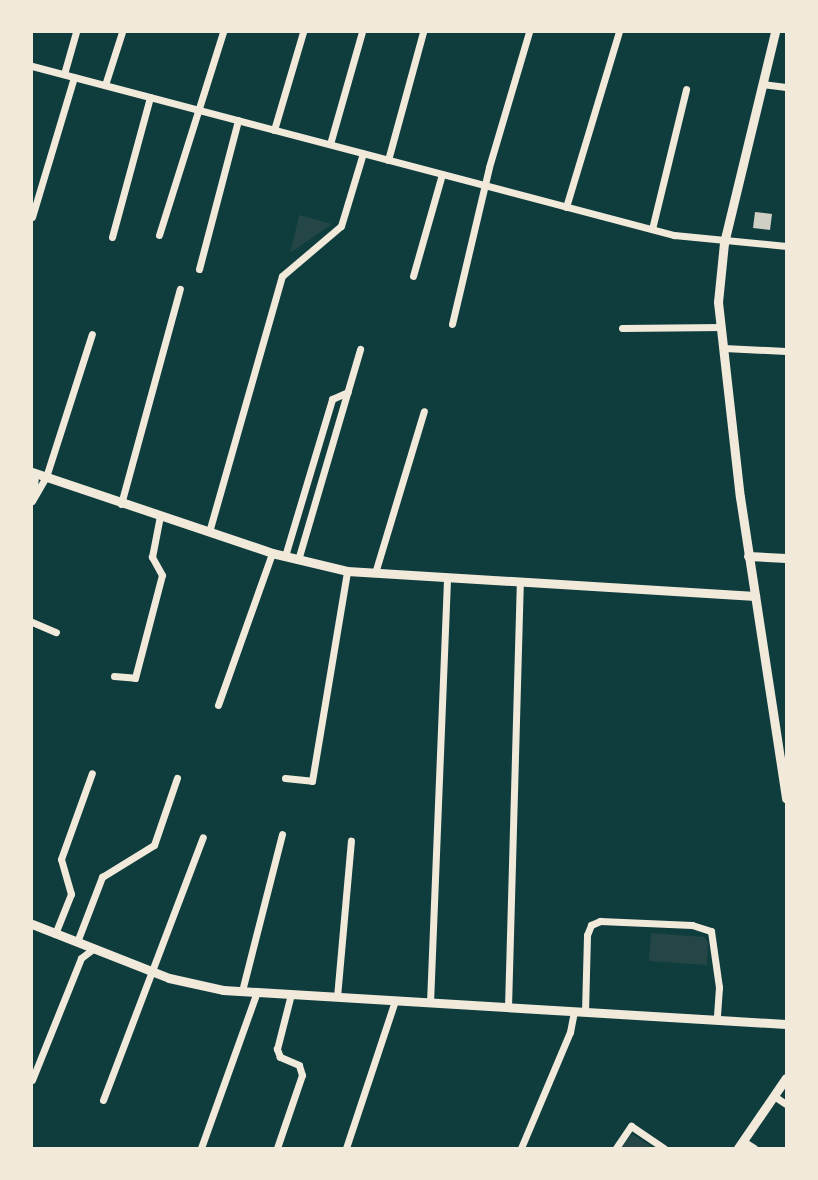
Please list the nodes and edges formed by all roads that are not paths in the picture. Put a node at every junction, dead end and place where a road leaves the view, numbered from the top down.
1 (76, 32) edge
2 (122, 32) edge
3 (223, 32) edge
4 (303, 32) edge
5 (362, 32) edge
6 (423, 32) edge
7 (529, 32) edge
8 (619, 32) edge
9 (775, 32) edge
10 (32, 66) edge
11 (64, 74) junction
12 (74, 77) junction
13 (762, 84) junction
14 (105, 85) junction
15 (786, 86) edge
16 (686, 89) dead end
17 (150, 97) junction
18 (198, 109) junction
19 (237, 120) junction
20 (274, 130) junction
21 (330, 144) junction
22 (363, 153) junction
23 (388, 160) junction
24 (442, 174) junction
25 (485, 185) junction
26 (566, 207) junction
27 (32, 218) edge
28 (652, 229) junction
29 (159, 235) dead end
30 (112, 237) dead end
31 (724, 243) junction
32 (786, 246) edge
33 (199, 269) dead end
34 (413, 276) dead end
35 (180, 289) dead end
36 (452, 324) dead end
37 (722, 327) junction
38 (622, 328) dead end
39 (92, 334) dead end
40 (724, 348) junction
41 (360, 349) dead end
42 (786, 351) edge
43 (348, 392) junction
44 (424, 411) dead end
45 (33, 472) edge
46 (46, 477) junction
47 (33, 498) edge
48 (121, 503) junction
49 (160, 516) junction
50 (209, 532) junction
51 (272, 553) junction
52 (285, 556) junction
53 (748, 556) junction
54 (786, 558) edge
55 (298, 560) junction
56 (347, 571) junction
57 (375, 573) junction
58 (447, 577) junction
59 (520, 582) junction
60 (755, 596) junction
61 (32, 622) edge
62 (56, 632) dead end
63 (114, 676) dead end
64 (218, 705) dead end
65 (783, 755) edge
66 (92, 773) dead end
67 (177, 778) dead end
68 (285, 778) dead end
69 (786, 799) edge
70 (282, 834) dead end
71 (203, 837) dead end
72 (351, 841) dead end
73 (32, 924) edge
74 (55, 934) junction
75 (78, 943) junction
76 (93, 948) junction
77 (81, 958) junction
78 (152, 972) junction
79 (242, 991) junction
80 (257, 992) junction
81 (290, 994) junction
82 (337, 997) junction
83 (395, 1000) junction
84 (430, 1003) junction
85 (508, 1007) junction
86 (579, 1012) junction
87 (717, 1019) junction
88 (786, 1024) edge
89 (786, 1078) edge
90 (32, 1080) edge
91 (774, 1096) junction
92 (103, 1100) dead end
93 (786, 1104) edge
94 (740, 1145) edge
95 (201, 1149) edge
96 (277, 1149) edge
97 (346, 1149) edge
98 (521, 1149) edge
99 (616, 1149) edge
100 (664, 1149) edge
101 (754, 1149) edge

1 - 11 street
2 - 14 street
3 - 18 street
4 - 20 street
5 - 21 street
6 - 23 street
7 - 25 street
8 - 26 street
9 - 13 street
10 - 11 street
11 - 12 street
12 - 14 street
12 - 27 street
13 - 15 street
13 - 31 street
14 - 17 street
16 - 28 street
17 - 18 street
17 - 30 street
18 - 19 street
18 - 29 street
19 - 20 street
19 - 33 street
20 - 21 street
21 - 22 street
22 - 23 street
22 - 50 street
23 - 24 street
24 - 25 street
24 - 34 street
25 - 26 street
25 - 36 street
26 - 28 street
28 - 31 street
31 - 32 street
31 - 37 street
35 - 48 street
37 - 38 street
37 - 40 street
39 - 46 street
40 - 42 street
40 - 53 street
41 - 43 street
43 - 52 street
43 - 55 street
44 - 57 street
45 - 46 street
45 - 47 street
46 - 47 street
46 - 48 street
48 - 49 street
49 - 50 street
49 - 63 street
50 - 51 street
51 - 52 street
51 - 64 street
52 - 55 street
53 - 54 street
53 - 60 street
55 - 56 street
56 - 57 street
56 - 68 street
57 - 58 street
58 - 59 street
58 - 84 street
59 - 60 street
59 - 85 street
60 - 65 street
61 - 62 street
65 - 69 street
66 - 74 street
67 - 75 street
70 - 79 street
71 - 78 street
72 - 82 street
73 - 74 street
74 - 75 street
75 - 76 street
75 - 77 street
76 - 77 street
76 - 78 street
77 - 90 street
78 - 79 street
78 - 92 street
79 - 80 street
80 - 81 street
80 - 95 street
81 - 82 street
81 - 96 street
82 - 83 street
83 - 84 street
83 - 97 street
84 - 85 street
85 - 86 street
86 - 87 street
86 - 87 street
86 - 98 street
87 - 88 street
89 - 91 street
91 - 93 street
91 - 94 street
94 - 101 street
99 - 100 street

